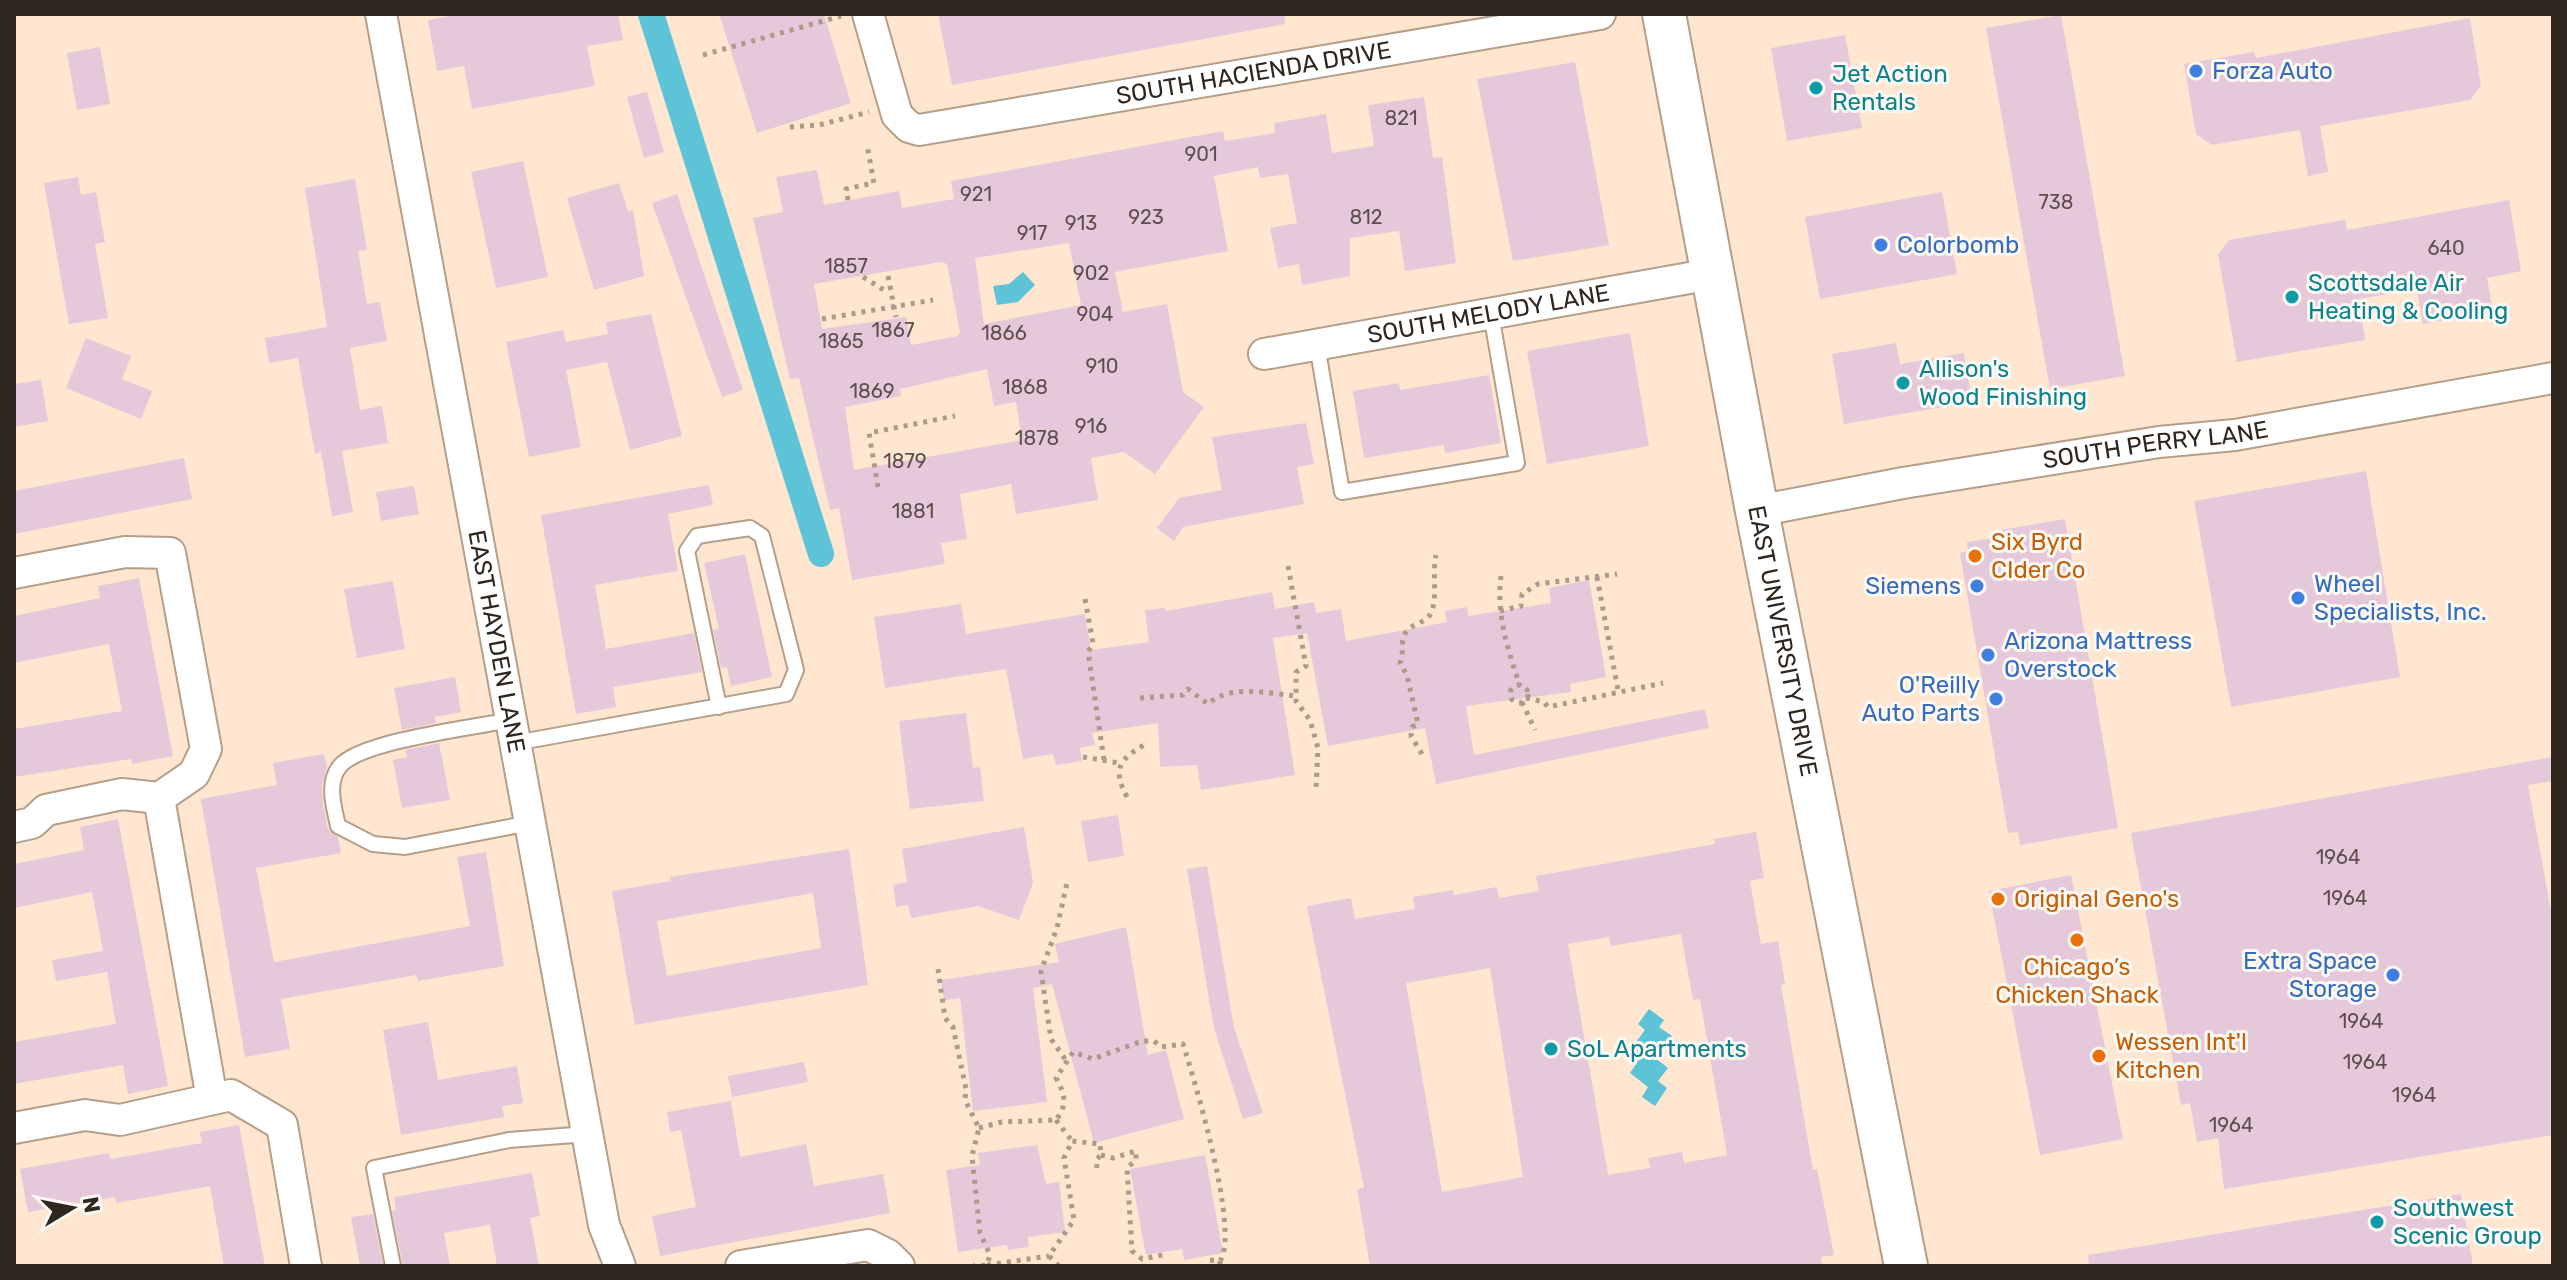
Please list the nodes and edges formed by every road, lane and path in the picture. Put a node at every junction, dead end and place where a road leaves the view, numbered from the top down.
1 (381, 14) edge
2 (1600, 14) edge
3 (1664, 14) edge
4 (855, 15) edge
5 (703, 55) dead end
6 (870, 112) dead end
7 (790, 127) dead end
8 (867, 145) dead end
9 (848, 200) dead end
10 (1712, 274) junction
11 (888, 276) dead end
12 (863, 277) dead end
13 (890, 288) junction
14 (933, 300) dead end
15 (894, 307) junction
16 (1491, 314) junction
17 (896, 317) dead end
18 (822, 319) dead end
19 (1317, 345) junction
20 (1264, 354) dead end
21 (2553, 378) edge
22 (955, 416) dead end
23 (878, 487) dead end
24 (1757, 511) junction
25 (1436, 555) dead end
26 (1288, 566) dead end
27 (14, 573) edge
28 (1617, 574) dead end
29 (1501, 576) dead end
30 (1597, 577) junction
31 (1085, 599) dead end
32 (1500, 611) junction
33 (1663, 683) dead end
34 (1520, 686) junction
35 (1618, 690) junction
36 (1295, 696) junction
37 (1140, 698) dead end
38 (1524, 700) junction
39 (719, 707) junction
40 (1535, 730) dead end
41 (513, 731) junction
42 (1146, 744) dead end
43 (1422, 754) dead end
44 (1083, 757) dead end
45 (1104, 760) junction
46 (1119, 763) junction
47 (1316, 790) dead end
48 (1127, 797) dead end
49 (159, 798) junction
50 (530, 823) junction
51 (14, 827) edge
52 (1067, 883) dead end
53 (938, 969) dead end
54 (1065, 1059) junction
55 (212, 1099) junction
56 (1056, 1120) junction
57 (14, 1128) edge
58 (979, 1128) junction
59 (587, 1134) junction
60 (1072, 1141) junction
61 (1101, 1155) junction
62 (1097, 1168) dead end
63 (1163, 1255) dead end
64 (1049, 1256) junction
65 (1210, 1260) dead end
66 (1142, 1263) edge
67 (1220, 1263) edge
68 (987, 1265) edge
69 (306, 1266) edge
70 (393, 1266) edge
71 (620, 1266) edge
72 (741, 1266) edge
73 (899, 1266) edge
74 (973, 1266) edge
75 (1059, 1266) edge
76 (1906, 1266) edge

1 - 41 street, EAST HAYDEN LANE
2 - 4 street, SOUTH HACIENDA DRIVE
3 - 10 main road, EAST UNIVERSITY DRIVE
4 - 5 path
6 - 7 path
8 - 9 path
10 - 16 street, SOUTH MELODY LANE
10 - 24 main road, EAST UNIVERSITY DRIVE
11 - 13 path
12 - 13 path
13 - 15 path
14 - 15 path
15 - 17 path
15 - 18 path
16 - 19 street, SOUTH MELODY LANE
16 - 19 lane
19 - 20 street, SOUTH MELODY LANE
21 - 24 street, SOUTH PERRY LANE
22 - 23 path
24 - 76 main road, EAST UNIVERSITY DRIVE
25 - 43 path
26 - 36 path
27 - 49 street
28 - 30 path
29 - 32 path
30 - 32 path
30 - 35 path
31 - 45 path
32 - 34 path
33 - 35 path
34 - 38 path
34 - 38 path
35 - 38 path
36 - 37 path
36 - 47 path
38 - 40 path
39 - 39 lane
39 - 41 lane
41 - 50 street, EAST HAYDEN LANE
41 - 50 lane
42 - 46 path
44 - 45 path
45 - 46 path
46 - 48 path
49 - 51 street
49 - 55 street
50 - 59 street, EAST HAYDEN LANE
52 - 54 path
53 - 58 path
54 - 56 path
54 - 67 path
55 - 57 street
55 - 69 street
56 - 58 path
56 - 60 path
58 - 68 path
59 - 70 lane
59 - 71 street, EAST HAYDEN LANE
60 - 61 path
60 - 64 path
61 - 62 path
61 - 66 path
63 - 66 path
64 - 68 path
64 - 75 path
65 - 67 path
68 - 74 path
72 - 73 street

